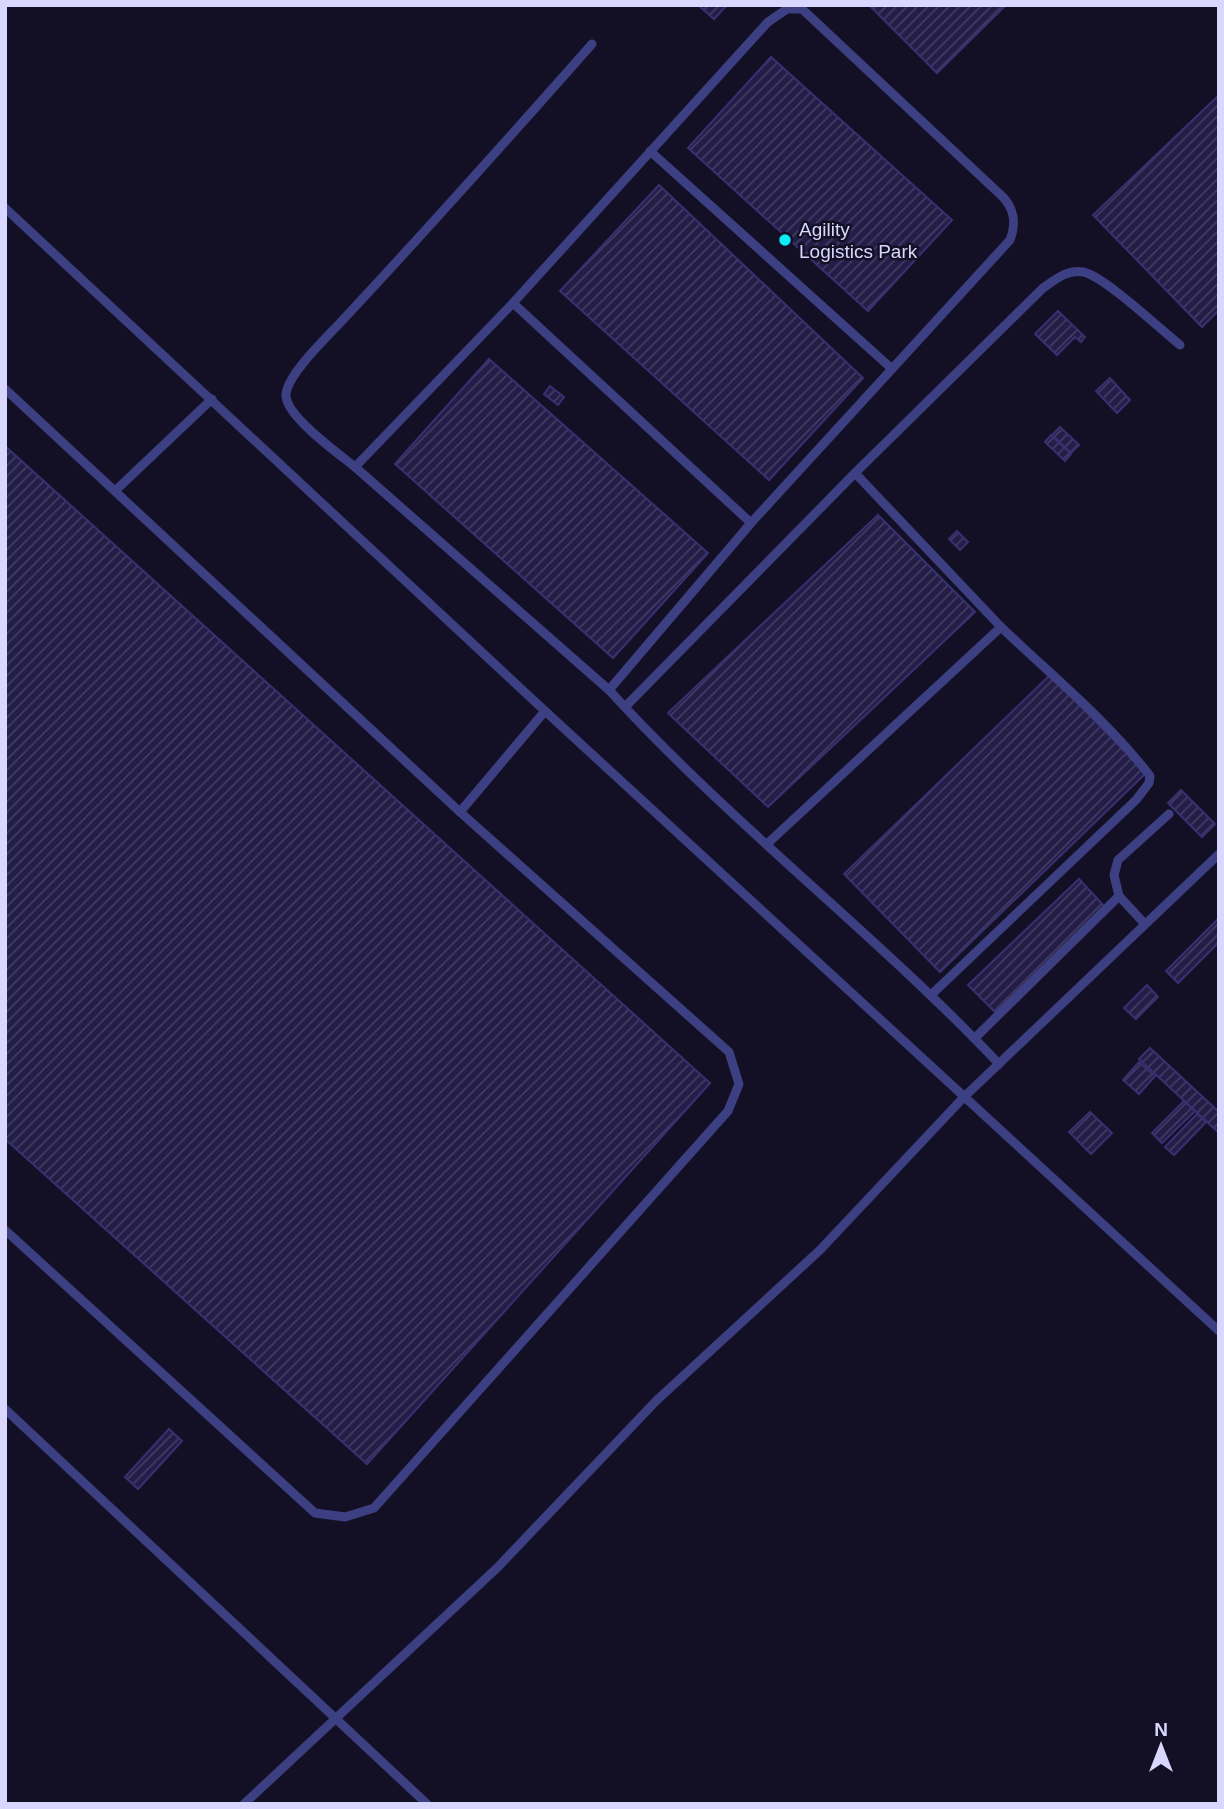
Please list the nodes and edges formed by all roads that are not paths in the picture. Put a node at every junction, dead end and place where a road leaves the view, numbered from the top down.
1 (592, 44) dead end
2 (650, 151) junction
3 (5, 208) edge
4 (513, 303) junction
5 (1180, 345) dead end
6 (891, 368) junction
7 (5, 389) edge
8 (212, 399) junction
9 (355, 467) junction
10 (855, 473) junction
11 (116, 491) junction
12 (751, 523) junction
13 (1001, 627) junction
14 (609, 690) junction
15 (625, 707) junction
16 (545, 711) junction
17 (460, 812) junction
18 (1169, 814) dead end
19 (767, 844) junction
20 (1219, 854) edge
21 (1119, 896) junction
22 (1144, 923) junction
23 (931, 995) junction
24 (975, 1038) junction
25 (999, 1064) junction
26 (963, 1098) junction
27 (5, 1230) edge
28 (1219, 1331) edge
29 (5, 1409) edge
30 (336, 1721) junction
31 (244, 1804) edge
32 (426, 1804) edge

1 - 9 lane
2 - 4 lane
2 - 6 lane
2 - 6 lane
3 - 8 lane
4 - 9 lane
4 - 12 lane
5 - 10 lane
6 - 12 lane
7 - 11 lane
8 - 11 lane
8 - 16 lane
9 - 14 lane
10 - 13 lane
10 - 15 lane
11 - 17 lane
12 - 14 lane
13 - 19 lane
13 - 23 lane
14 - 15 lane
15 - 19 lane
16 - 17 lane
16 - 26 lane
17 - 27 lane
18 - 21 lane
19 - 23 lane
20 - 22 lane
21 - 22 lane
21 - 24 lane
22 - 25 lane
23 - 24 lane
24 - 25 lane
25 - 26 lane
26 - 28 lane
26 - 30 lane
29 - 30 lane
30 - 31 lane
30 - 32 lane

